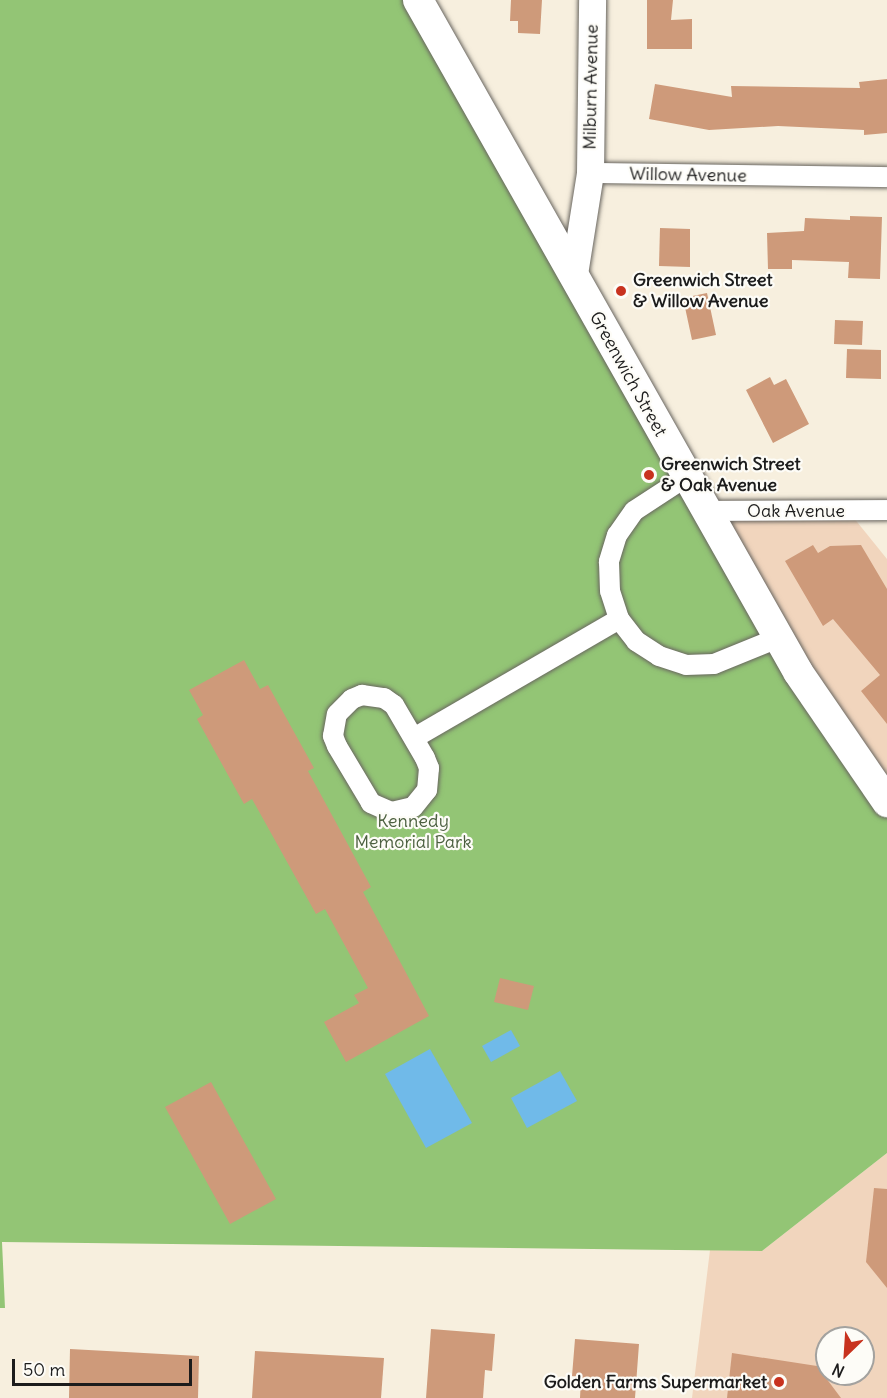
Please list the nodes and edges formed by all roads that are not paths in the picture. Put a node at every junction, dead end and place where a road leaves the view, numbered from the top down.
1 (418, 0) edge
2 (592, 0) edge
3 (590, 173) junction
4 (887, 177) edge
5 (574, 274) junction
6 (686, 477) junction
7 (887, 510) edge
8 (706, 511) junction
9 (620, 619) junction
10 (778, 638) junction
11 (414, 738) junction
12 (887, 802) edge

1 - 5 main road, Greenwich Street
2 - 3 street, Milburn Avenue
3 - 4 street, Willow Avenue
3 - 5 street
5 - 6 main road, Greenwich Street
6 - 8 main road, Greenwich Street
6 - 9 street
7 - 8 street, Oak Avenue
8 - 10 main road, Greenwich Street
9 - 10 street
9 - 11 street
10 - 12 main road, Greenwich Street
11 - 11 street

